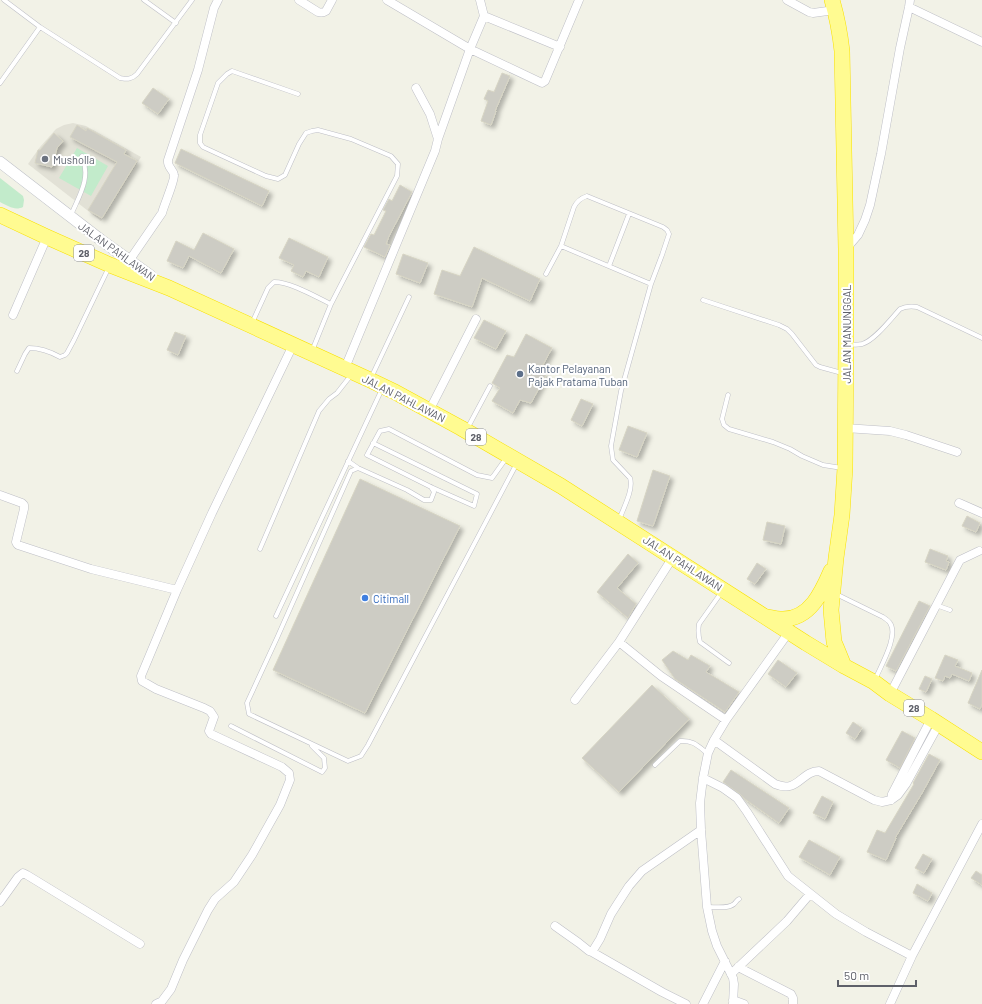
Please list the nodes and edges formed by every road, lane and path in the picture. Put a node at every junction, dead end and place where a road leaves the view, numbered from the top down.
1 (4, 0) edge
2 (144, 0) edge
3 (192, 0) edge
4 (218, 0) edge
5 (299, 0) edge
6 (332, 0) edge
7 (386, 0) edge
8 (480, 0) edge
9 (579, 0) edge
10 (787, 0) edge
11 (910, 3) edge
12 (833, 5) edge
13 (484, 16) junction
14 (176, 23) junction
15 (40, 27) junction
16 (982, 42) edge
17 (560, 47) junction
18 (470, 49) junction
19 (0, 83) edge
20 (416, 88) dead end
21 (298, 94) dead end
22 (438, 139) junction
23 (82, 156) dead end
24 (0, 162) edge
25 (629, 214) junction
26 (0, 215) edge
27 (70, 217) junction
28 (47, 237) junction
29 (561, 246) junction
30 (846, 249) junction
31 (129, 261) junction
32 (110, 265) junction
33 (609, 266) junction
34 (546, 274) dead end
35 (651, 284) junction
36 (169, 288) junction
37 (409, 297) dead end
38 (703, 300) dead end
39 (331, 304) junction
40 (13, 315) dead end
41 (476, 319) dead end
42 (251, 325) junction
43 (982, 338) edge
44 (846, 344) junction
45 (293, 345) junction
46 (311, 353) junction
47 (349, 370) junction
48 (17, 371) dead end
49 (846, 374) junction
50 (377, 383) junction
51 (490, 386) dead end
52 (728, 395) dead end
53 (429, 411) junction
54 (846, 428) junction
55 (466, 431) junction
56 (374, 443) junction
57 (957, 452) dead end
58 (513, 458) junction
59 (348, 461) junction
60 (358, 468) junction
61 (845, 468) junction
62 (431, 487) junction
63 (0, 495) edge
64 (960, 503) dead end
65 (982, 513) edge
66 (618, 522) junction
67 (260, 549) dead end
68 (979, 551) dead end
69 (673, 557) junction
70 (836, 558) junction
71 (723, 589) junction
72 (177, 590) junction
73 (833, 592) junction
74 (936, 605) junction
75 (950, 610) dead end
76 (276, 616) dead end
77 (767, 617) junction
78 (789, 632) junction
79 (619, 642) junction
80 (729, 664) dead end
81 (844, 666) junction
82 (874, 682) junction
83 (890, 694) junction
84 (575, 700) dead end
85 (726, 720) junction
86 (935, 721) junction
87 (231, 726) dead end
88 (714, 740) junction
89 (309, 743) junction
90 (982, 752) edge
91 (708, 753) junction
92 (655, 765) dead end
93 (703, 778) junction
94 (982, 824) edge
95 (701, 830) junction
96 (810, 894) junction
97 (739, 898) dead end
98 (0, 902) edge
99 (707, 907) junction
100 (555, 926) dead end
101 (140, 944) dead end
102 (592, 952) junction
103 (912, 956) junction
104 (725, 962) junction
105 (738, 968) junction
106 (731, 974) junction
107 (733, 1002) edge
108 (156, 1004) edge
109 (686, 1004) edge
110 (703, 1004) edge
111 (744, 1004) edge
112 (793, 1004) edge
113 (890, 1004) edge

1 - 15 lane
2 - 14 lane
3 - 14 lane
4 - 31 street
5 - 6 street
7 - 18 street
8 - 13 street
9 - 17 street
10 - 12 street
11 - 16 street
11 - 30 street
12 - 30 highway, JALAN MANUNGGAL
13 - 17 street
13 - 18 street
14 - 15 lane
15 - 19 lane
17 - 18 street
18 - 22 street
20 - 22 street
21 - 39 lane
22 - 47 street
23 - 27 lane
24 - 27 main road, JALAN PAHLAWAN
25 - 29 lane
25 - 33 lane
25 - 35 lane
26 - 28 highway, 28
27 - 31 main road, JALAN PAHLAWAN
28 - 32 highway, 28
28 - 40 street
29 - 33 lane
29 - 34 lane
30 - 44 highway, JALAN MANUNGGAL
31 - 36 main road, JALAN PAHLAWAN
32 - 36 highway, 28
32 - 48 lane
33 - 35 lane
35 - 66 lane
36 - 42 highway, JALAN PAHLAWAN / 28
37 - 50 lane
38 - 49 lane
39 - 42 lane
39 - 46 lane
41 - 53 street
42 - 45 highway, JALAN PAHLAWAN / 28
43 - 44 lane
44 - 49 highway, JALAN MANUNGGAL
45 - 46 highway, JALAN PAHLAWAN / 28
45 - 72 street
46 - 47 highway, JALAN PAHLAWAN / 28
47 - 50 highway, JALAN PAHLAWAN / 28
47 - 67 lane
49 - 54 highway, JALAN MANUNGGAL
50 - 53 highway, JALAN PAHLAWAN / 28
50 - 59 lane
51 - 55 lane
52 - 61 lane
53 - 55 highway, JALAN PAHLAWAN / 28
54 - 57 street
54 - 61 highway, JALAN MANUNGGAL
55 - 58 highway, JALAN PAHLAWAN / 28
56 - 58 lane
56 - 62 lane
56 - 62 lane
58 - 66 highway, JALAN PAHLAWAN / 28
58 - 89 lane
59 - 60 lane
59 - 76 lane
60 - 62 lane
60 - 89 lane
61 - 70 highway, JALAN MANUNGGAL
63 - 72 street
64 - 65 street
66 - 69 highway, JALAN PAHLAWAN / 28
68 - 74 street
69 - 71 highway, JALAN PAHLAWAN / 28
69 - 79 street
70 - 73 highway, JALAN MANUNGGAL
70 - 77 highway
71 - 77 highway, JALAN PAHLAWAN / 28
71 - 80 lane
72 - 108 street
73 - 81 highway, JALAN MANUNGGAL
73 - 82 lane
74 - 75 lane
74 - 83 street
77 - 78 highway, JALAN PAHLAWAN / 28
78 - 81 highway, JALAN PAHLAWAN / 28
78 - 85 street
79 - 84 street
79 - 85 street
81 - 82 highway, 28
82 - 83 highway, 28
83 - 86 highway, 28
85 - 88 street
86 - 88 street
86 - 90 highway, 28
87 - 89 lane
88 - 91 street
91 - 92 lane
91 - 93 street
93 - 95 street
93 - 96 street
94 - 103 street
95 - 99 street
95 - 102 street
96 - 103 street
96 - 105 street
97 - 99 lane
98 - 101 street
99 - 104 street
100 - 102 street
102 - 109 street
103 - 113 street
104 - 106 street
104 - 110 street
105 - 106 street
105 - 112 street
106 - 107 street
107 - 111 street

